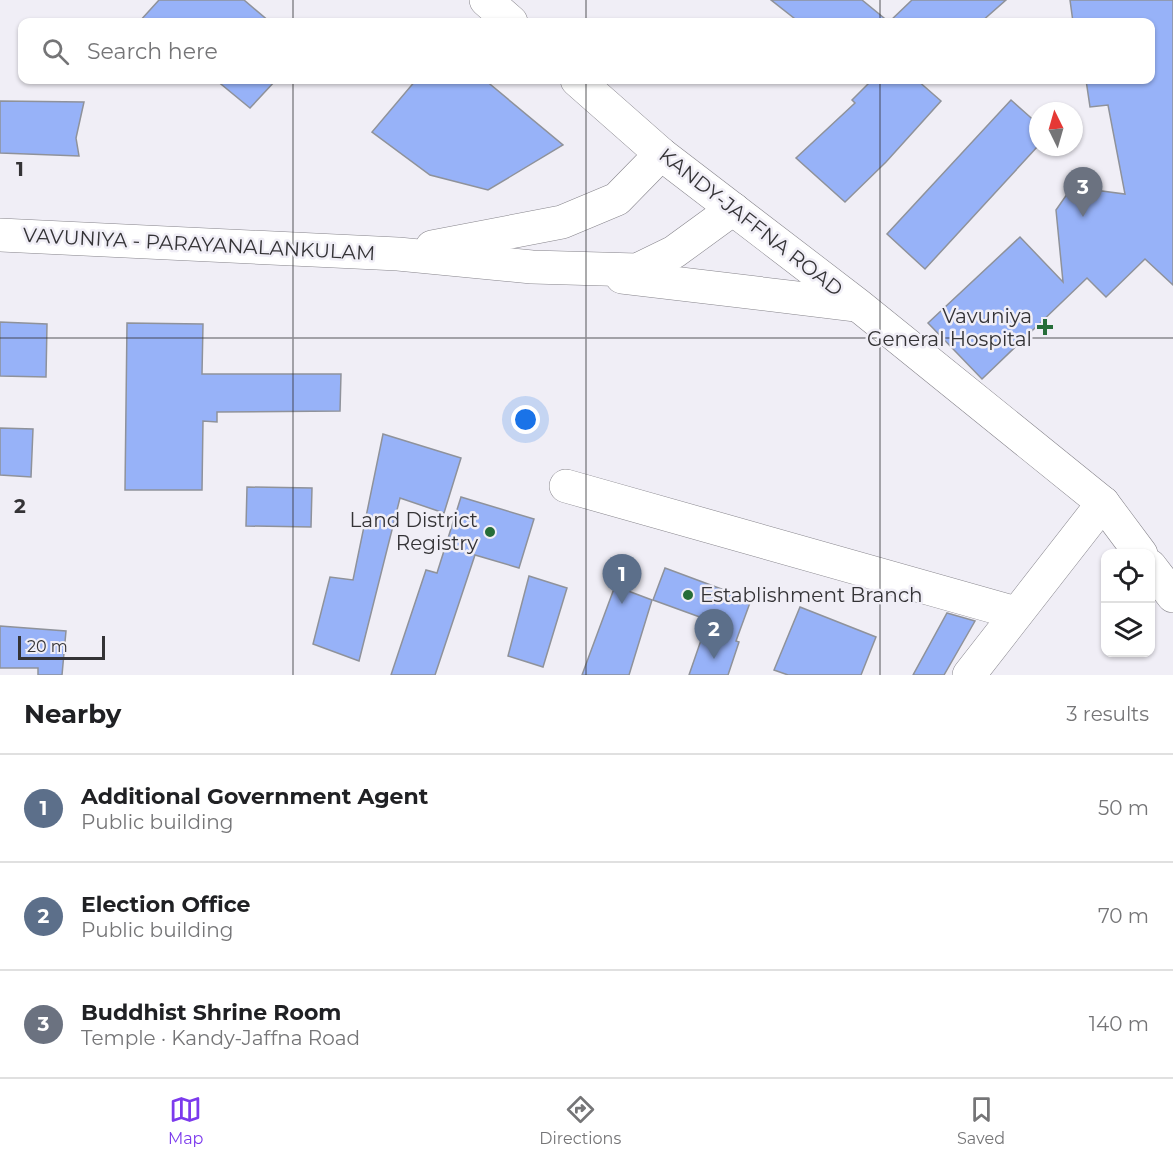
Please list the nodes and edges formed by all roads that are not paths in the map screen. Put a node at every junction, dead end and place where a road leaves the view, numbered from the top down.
1 (486, 0) edge
2 (506, 18) edge
3 (582, 84) edge
4 (661, 154) junction
5 (733, 209) junction
6 (0, 235) edge
7 (398, 254) junction
8 (532, 267) junction
9 (858, 305) junction
10 (566, 486) dead end
11 (1103, 503) junction
12 (1137, 549) edge
13 (1155, 573) edge
14 (1173, 596) edge
15 (1016, 613) junction
16 (969, 675) edge

1 - 2 main road
3 - 4 main road, KANDY-JAFFNA ROAD
4 - 5 main road, KANDY-JAFFNA ROAD
4 - 7 main road
5 - 8 main road
5 - 9 main road, KANDY-JAFFNA ROAD
6 - 7 main road, VAVUNIYA - PARAYANALANKULAM
7 - 8 main road
8 - 9 main road
9 - 11 main road, KANDY-JAFFNA ROAD
10 - 15 main road
11 - 12 main road, KANDY-JAFFNA ROAD
11 - 15 main road
13 - 14 main road
15 - 16 main road

